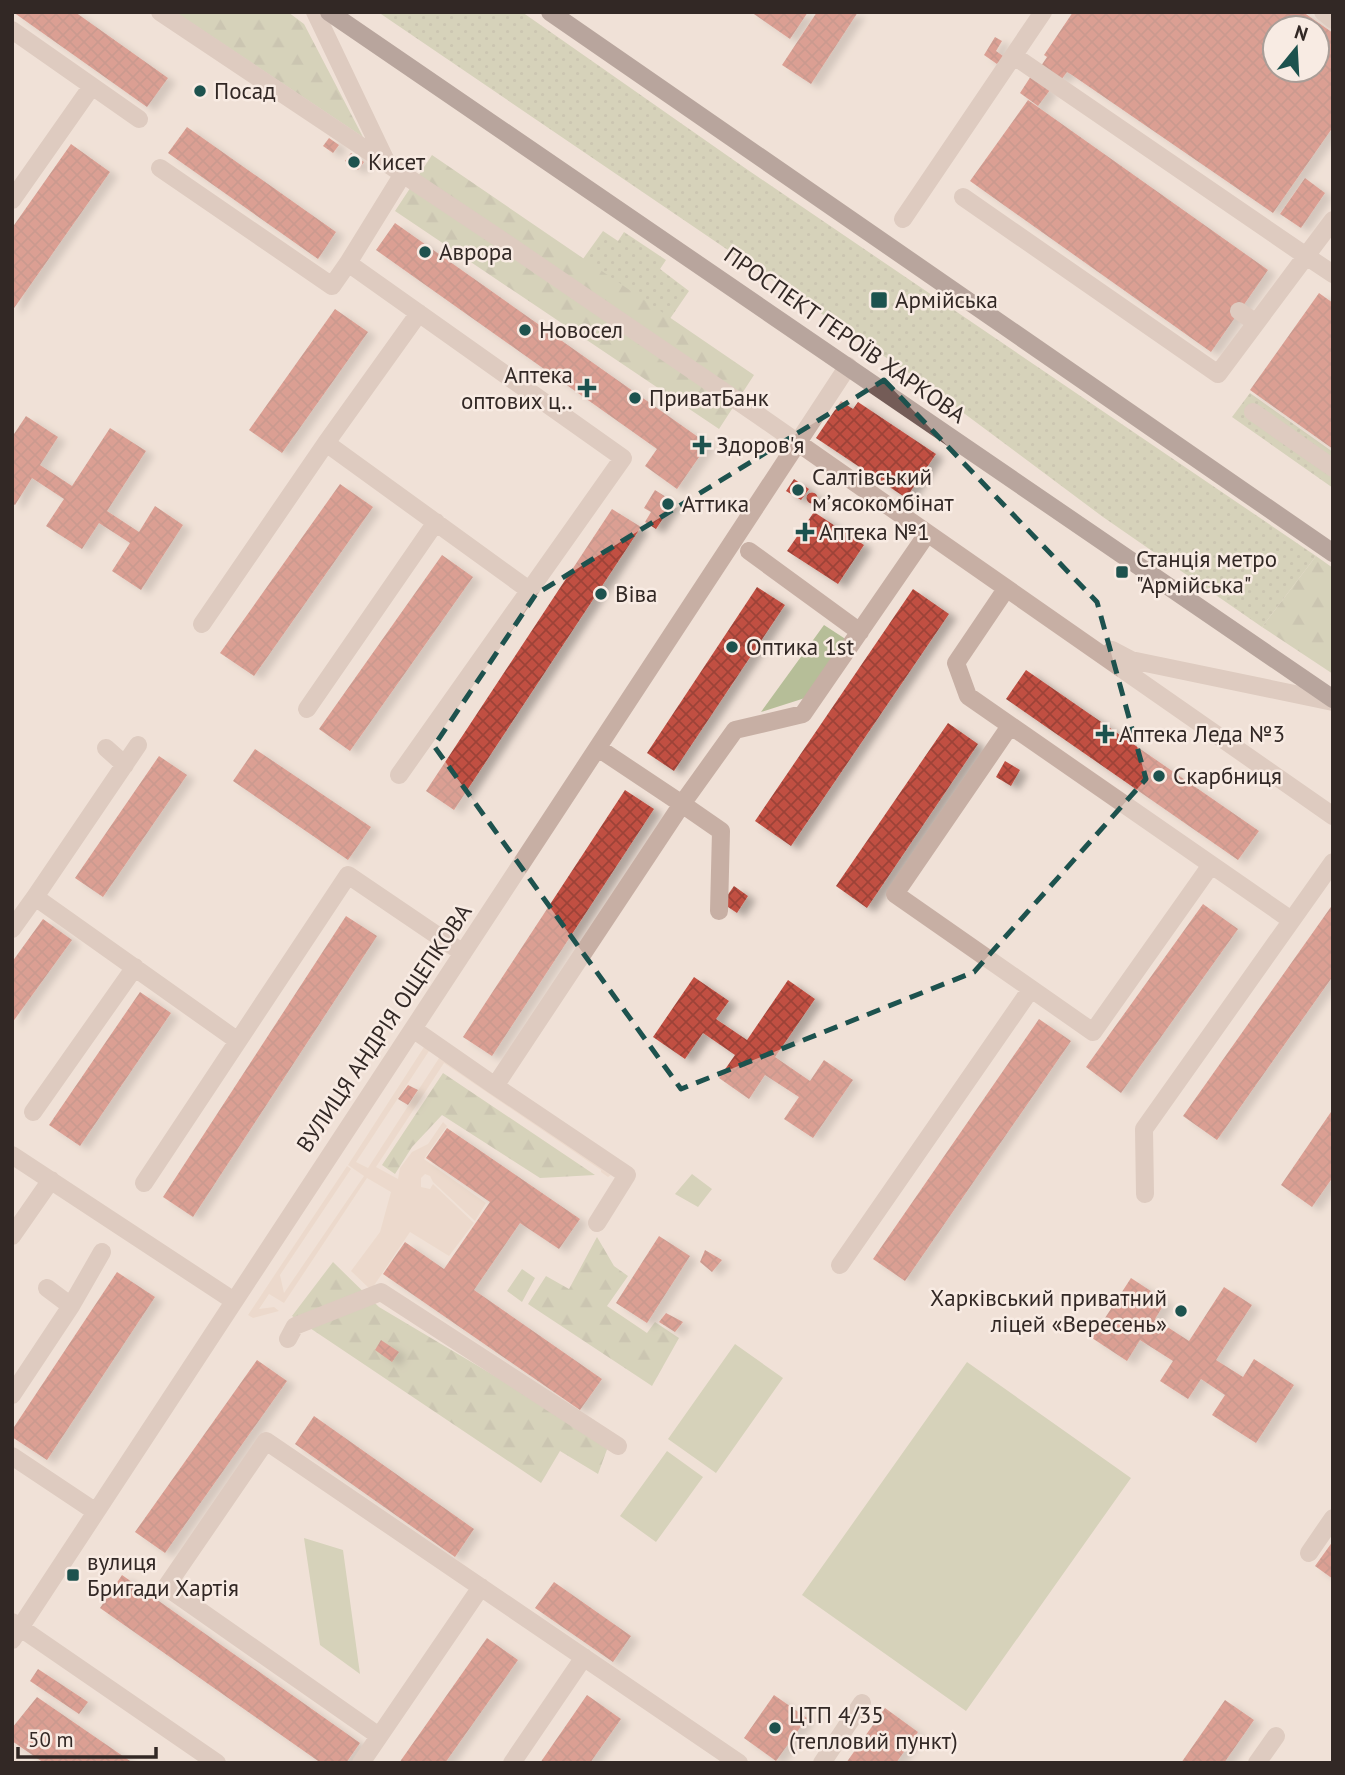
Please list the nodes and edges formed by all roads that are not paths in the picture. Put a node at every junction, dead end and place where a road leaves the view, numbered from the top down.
1 (160, 12) edge
2 (315, 12) edge
3 (329, 12) edge
4 (550, 12) edge
5 (1043, 12) edge
6 (1323, 12) edge
7 (1333, 20) edge
8 (12, 30) edge
9 (1014, 56) junction
10 (92, 86) junction
11 (139, 119) dead end
12 (387, 163) junction
13 (160, 168) dead end
14 (403, 174) junction
15 (963, 197) dead end
16 (12, 200) edge
17 (902, 219) dead end
18 (1333, 220) edge
19 (1306, 256) junction
20 (348, 263) junction
21 (1333, 274) edge
22 (1240, 311) dead end
23 (419, 313) junction
24 (1256, 323) junction
25 (848, 366) junction
26 (1253, 412) dead end
27 (326, 443) junction
28 (797, 444) junction
29 (1333, 468) edge
30 (436, 522) junction
31 (927, 534) junction
32 (750, 551) dead end
33 (1333, 553) edge
34 (530, 590) junction
35 (1013, 594) junction
36 (202, 624) dead end
37 (860, 632) junction
38 (1333, 701) edge
39 (307, 709) dead end
40 (1010, 726) junction
41 (138, 745) dead end
42 (106, 748) dead end
43 (598, 748) junction
44 (125, 765) junction
45 (399, 775) dead end
46 (682, 804) junction
47 (1333, 816) edge
48 (1333, 862) edge
49 (1211, 865) junction
50 (35, 897) junction
51 (719, 911) dead end
52 (1292, 920) junction
53 (12, 929) edge
54 (463, 953) junction
55 (135, 967) junction
56 (1031, 989) junction
57 (413, 1029) junction
58 (238, 1041) junction
59 (495, 1086) junction
60 (33, 1112) dead end
61 (12, 1155) edge
62 (51, 1180) junction
63 (144, 1183) dead end
64 (1145, 1194) dead end
65 (597, 1223) dead end
66 (12, 1236) edge
67 (102, 1252) dead end
68 (840, 1265) dead end
69 (47, 1289) dead end
70 (234, 1301) junction
71 (71, 1306) junction
72 (288, 1339) dead end
73 (12, 1395) edge
74 (618, 1446) dead end
75 (12, 1456) edge
76 (96, 1512) junction
77 (1333, 1518) edge
78 (1309, 1553) dead end
79 (481, 1587) junction
80 (15, 1630) edge
81 (584, 1657) junction
82 (862, 1703) dead end
83 (1276, 1735) dead end
84 (379, 1736) junction
85 (217, 1763) edge
86 (361, 1763) edge
87 (512, 1763) edge
88 (739, 1763) edge
89 (822, 1763) edge
90 (1257, 1763) edge

1 - 12 street
2 - 12 street
3 - 25 main road, ПРОСПЕКТ ГЕРОЇВ ХАРКОВА
4 - 33 main road
5 - 9 street
6 - 7 street
8 - 10 street
9 - 17 street
9 - 19 street
10 - 11 street
10 - 16 street
12 - 14 street
13 - 20 street
14 - 20 street
14 - 28 street
15 - 24 street
18 - 19 street
19 - 21 street
19 - 24 street
20 - 23 street
22 - 24 street
23 - 27 street
23 - 34 street
25 - 28 street, ВУЛИЦЯ АНДРІЯ ОЩЕПКОВА
25 - 38 main road, ПРОСПЕКТ ГЕРОЇВ ХАРКОВА
26 - 29 street
27 - 30 street
27 - 36 street
28 - 31 street
28 - 43 street, ВУЛИЦЯ АНДРІЯ ОЩЕПКОВА
30 - 34 street
30 - 39 street
31 - 35 street
31 - 37 street
32 - 37 street
34 - 45 street
35 - 38 street
35 - 40 street
35 - 47 street
37 - 46 street
40 - 49 street
40 - 56 street
41 - 44 street
42 - 44 street
43 - 46 street
43 - 54 street, ВУЛИЦЯ АНДРІЯ ОЩЕПКОВА
44 - 50 street
46 - 51 street
46 - 59 street
48 - 52 street
49 - 52 street
49 - 56 street
50 - 53 street
50 - 55 street
52 - 64 street
54 - 57 street, ВУЛИЦЯ АНДРІЯ ОЩЕПКОВА
54 - 58 street
55 - 58 street
55 - 60 street
56 - 68 street
57 - 59 street
57 - 70 street, ВУЛИЦЯ АНДРІЯ ОЩЕПКОВА
58 - 63 street
59 - 65 street
61 - 62 street
62 - 66 street
62 - 70 street
67 - 71 street
69 - 71 street
70 - 76 street, ВУЛИЦЯ АНДРІЯ ОЩЕПКОВА
71 - 73 street
72 - 74 street
75 - 76 street
76 - 80 street, ВУЛИЦЯ АНДРІЯ ОЩЕПКОВА
77 - 78 street
79 - 81 street
79 - 84 street
79 - 84 street
80 - 85 street
81 - 87 street
81 - 88 street
82 - 89 street
83 - 90 street
84 - 86 street

